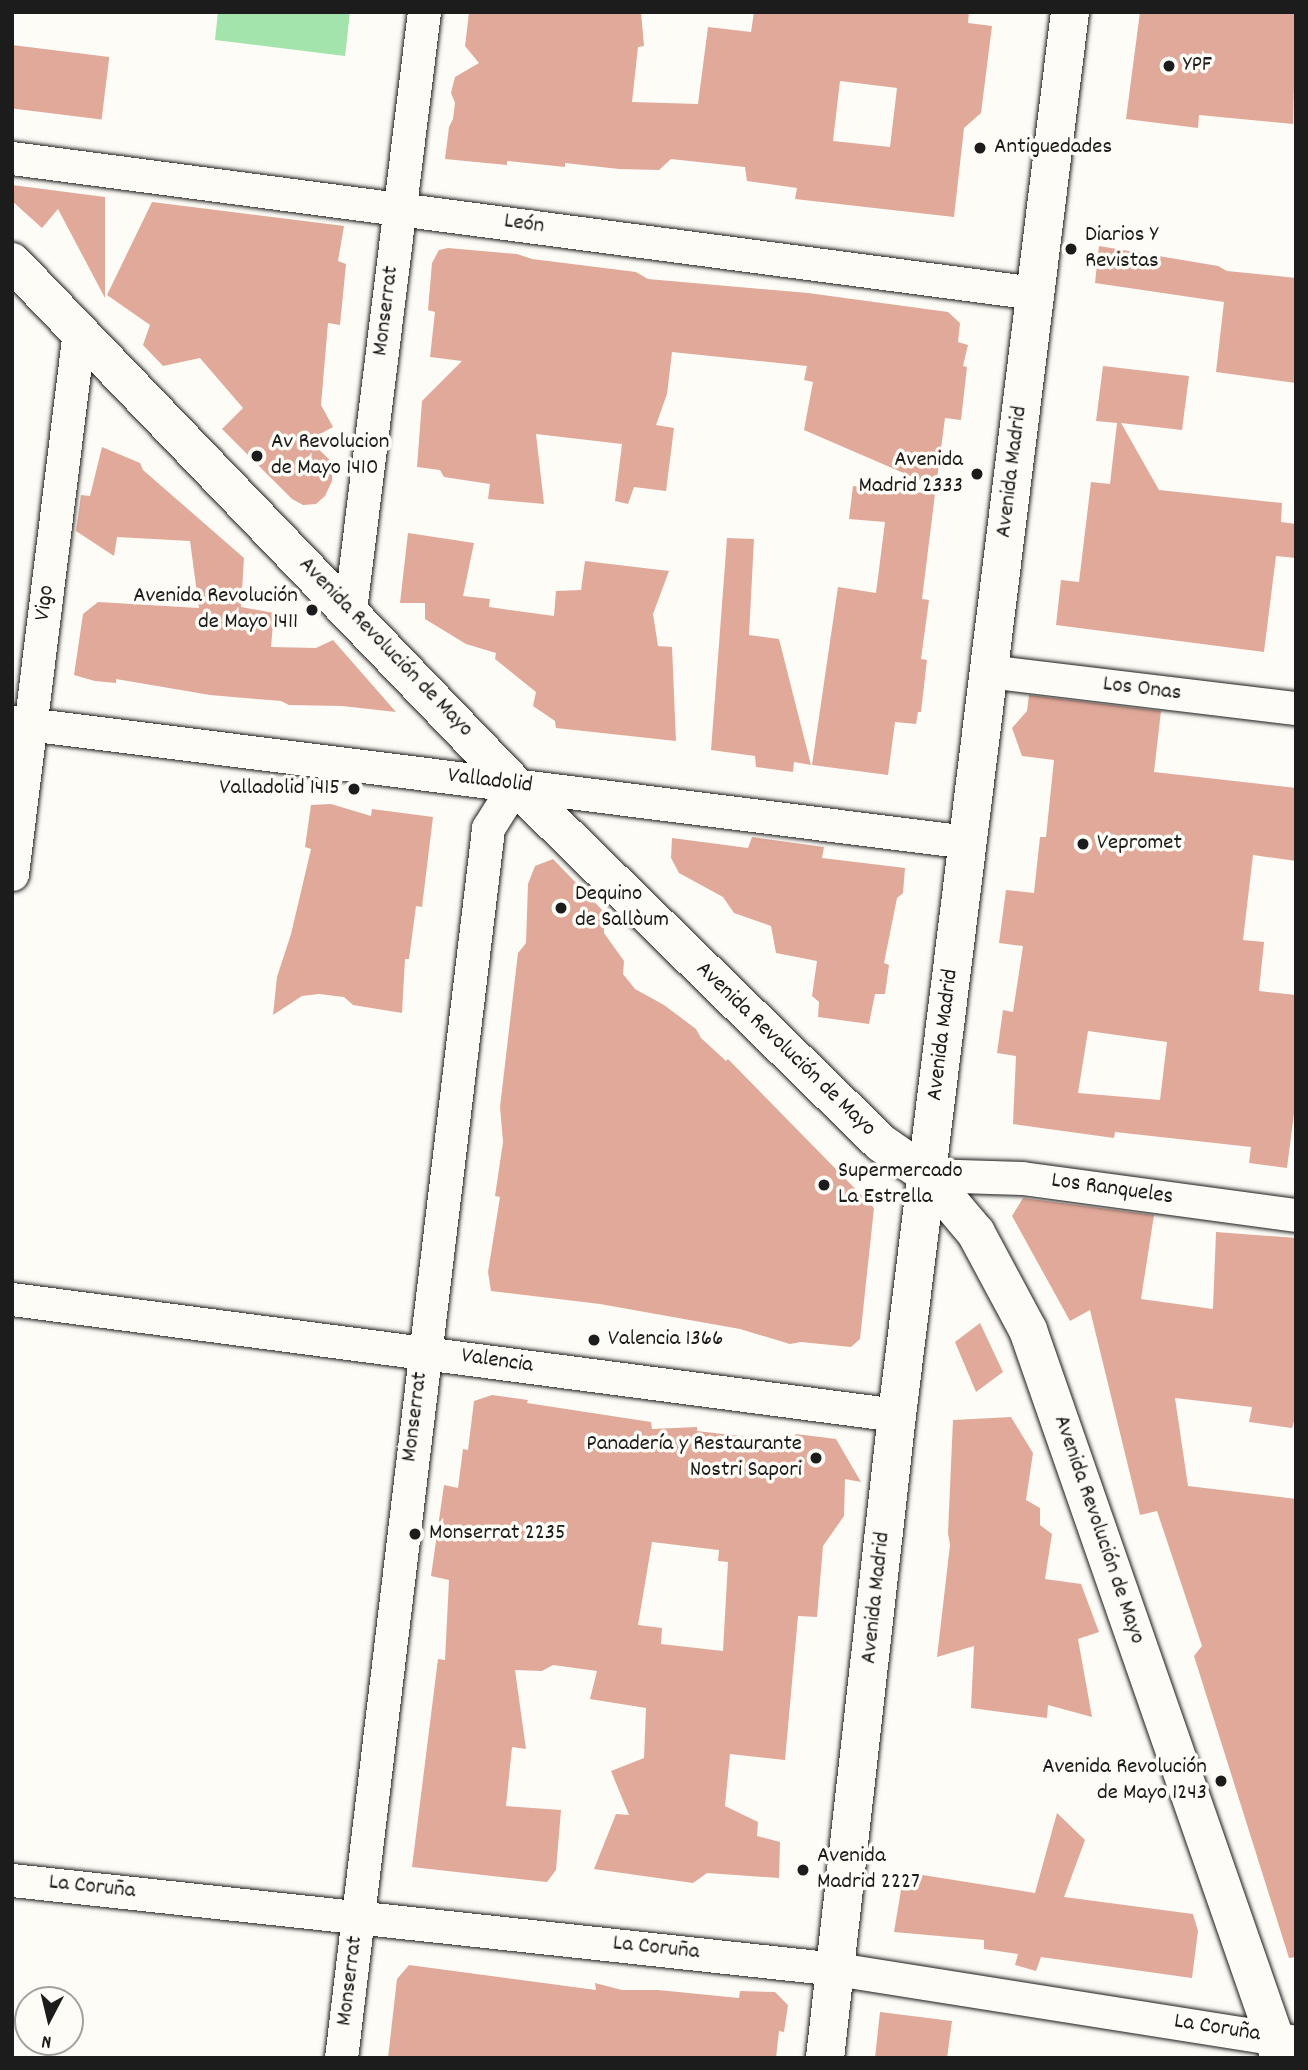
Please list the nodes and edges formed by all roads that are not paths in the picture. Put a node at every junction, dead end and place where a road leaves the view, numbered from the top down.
1 (424, 12) edge
2 (1070, 12) edge
3 (12, 158) edge
4 (400, 209) junction
5 (12, 262) edge
6 (1035, 293) junction
7 (79, 331) junction
8 (350, 610) junction
9 (988, 671) junction
10 (1296, 708) edge
11 (21, 724) edge
12 (515, 785) junction
13 (967, 842) junction
14 (12, 874) edge
15 (928, 1175) junction
16 (1296, 1215) edge
17 (12, 1299) edge
18 (423, 1352) junction
19 (897, 1415) junction
20 (12, 1880) edge
21 (359, 1915) junction
22 (836, 1969) junction
23 (1283, 2046) edge
24 (341, 2058) edge
25 (825, 2058) edge

1 - 4 street, Monserrat
2 - 6 main road, Avenida Madrid
3 - 4 street, León
4 - 6 street, León
4 - 8 street, Monserrat
5 - 7 main road, Avenida Revolución de Mayo
6 - 9 main road, Avenida Madrid
7 - 8 main road, Avenida Revolución de Mayo
7 - 11 street, Vigo
8 - 12 main road, Avenida Revolución de Mayo
9 - 10 street, Los Onas
9 - 13 main road, Avenida Madrid
11 - 12 street, Valladolid
11 - 14 street, Vigo
12 - 13 street, Valladolid
12 - 15 main road, Avenida Revolución de Mayo
12 - 18 street, Monserrat
13 - 15 main road, Avenida Madrid
15 - 16 street, Los Ranqueles
15 - 19 main road, Avenida Madrid
15 - 23 main road, Avenida Revolución de Mayo
17 - 18 street, Valencia
18 - 19 street, Valencia
18 - 21 street, Monserrat
19 - 22 main road, Avenida Madrid
20 - 21 street, La Coruña
21 - 22 street, La Coruña
21 - 24 street, Monserrat
22 - 23 street, La Coruña
22 - 25 main road, Avenida Madrid

